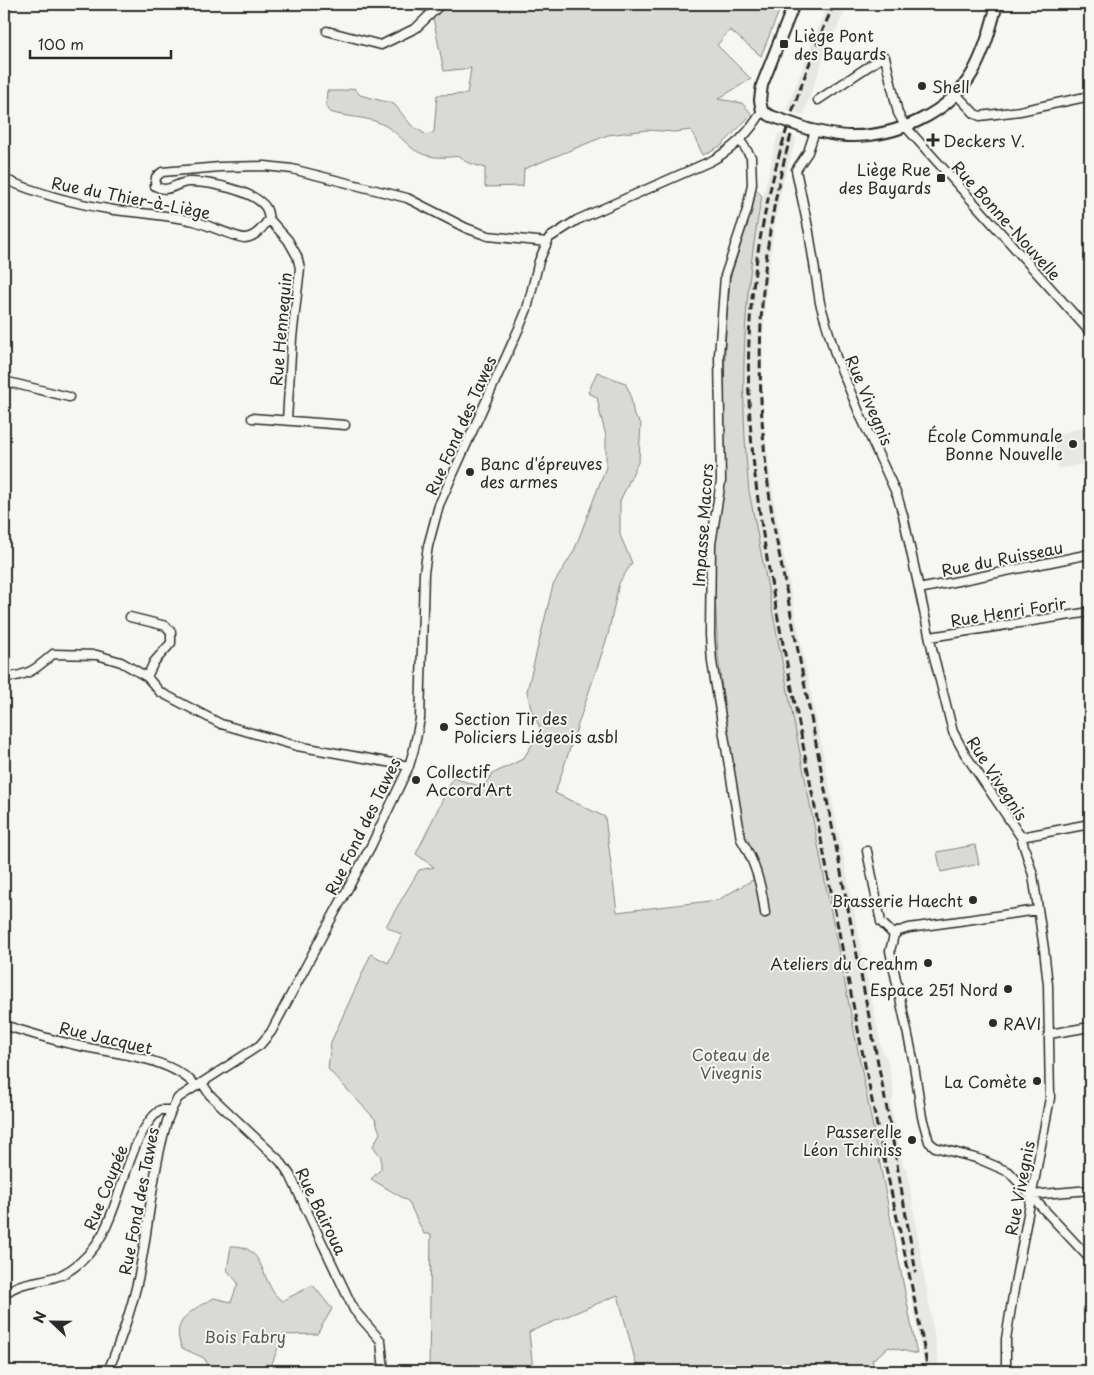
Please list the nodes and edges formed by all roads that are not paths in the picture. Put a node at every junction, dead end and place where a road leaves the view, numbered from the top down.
1 (441, 4) edge
2 (794, 4) edge
3 (997, 4) edge
4 (326, 31) dead end
5 (956, 94) junction
6 (1090, 96) edge
7 (818, 100) dead end
8 (767, 114) junction
9 (905, 126) junction
10 (811, 130) junction
11 (740, 140) junction
12 (4, 179) edge
13 (269, 220) junction
14 (547, 242) junction
15 (1090, 332) edge
16 (4, 381) edge
17 (69, 396) dead end
18 (252, 418) dead end
19 (288, 420) junction
20 (345, 426) dead end
21 (1090, 554) edge
22 (919, 589) junction
23 (1090, 612) edge
24 (130, 617) dead end
25 (930, 637) junction
26 (147, 677) junction
27 (4, 678) edge
28 (409, 766) junction
29 (1090, 824) edge
30 (1021, 837) junction
31 (867, 851) dead end
32 (1038, 910) junction
33 (765, 913) dead end
34 (894, 935) junction
35 (4, 1025) edge
36 (1090, 1027) edge
37 (1049, 1034) junction
38 (199, 1084) junction
39 (170, 1110) junction
40 (1090, 1190) edge
41 (1031, 1195) junction
42 (1090, 1259) edge
43 (4, 1295) edge
44 (108, 1371) edge
45 (384, 1371) edge
46 (1006, 1371) edge

1 - 4 street
2 - 8 street
3 - 5 street
5 - 6 street
5 - 9 street
7 - 9 street, Rue Bonne-Nouvelle
8 - 10 street, bridge
8 - 11 street
9 - 10 street
9 - 15 street, Rue Bonne-Nouvelle
10 - 22 street, Rue Vivegnis
11 - 14 street
11 - 33 street, Impasse Macors
12 - 13 street, Rue du Thier-à-Liège
13 - 14 street, Rue du Thier-à-Liège
13 - 19 street, Rue Hennequin
14 - 28 street, Rue Fond des Tawes
16 - 17 street
18 - 19 street
19 - 20 street
21 - 22 street, Rue du Ruisseau
22 - 25 street, Rue Vivegnis
23 - 25 street, Rue Henri Forir
24 - 26 street
25 - 30 street, Rue Vivegnis
26 - 27 street
26 - 28 street
28 - 38 street, Rue Fond des Tawes
29 - 30 street
30 - 32 street, Rue Vivegnis
31 - 34 street
32 - 34 street
32 - 37 street, Rue Vivegnis
34 - 41 street
35 - 38 street, Rue Jacquet
36 - 37 street
37 - 41 street, Rue Vivegnis
38 - 39 street, Rue Fond des Tawes
38 - 45 street, Rue Bairoua
39 - 43 street, Rue Coupée
39 - 44 street, Rue Fond des Tawes
40 - 41 street
41 - 42 street
41 - 46 street, Rue Vivegnis

